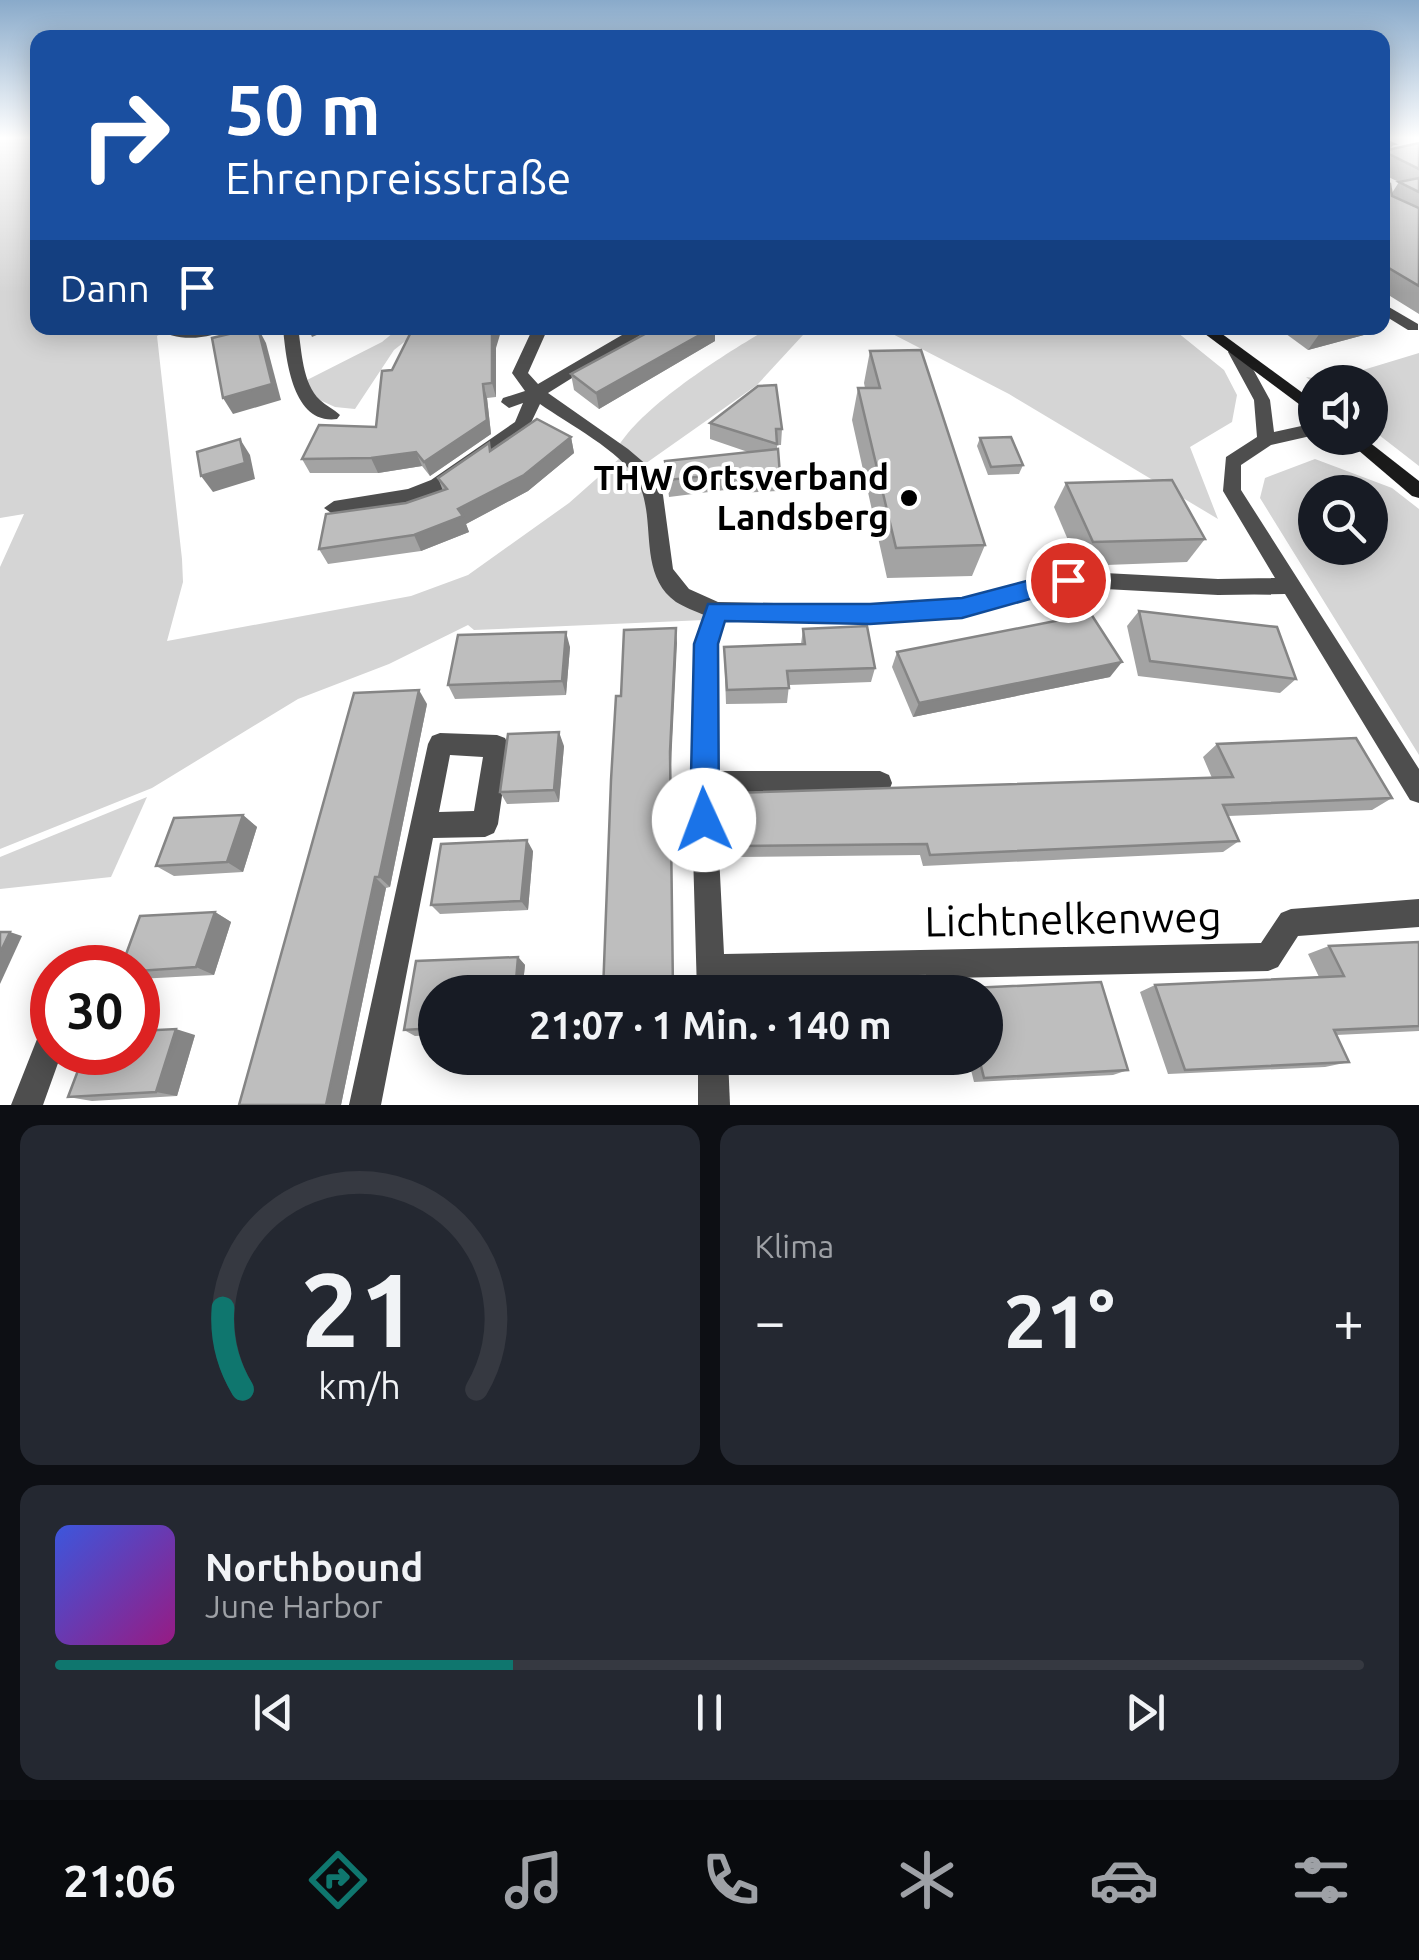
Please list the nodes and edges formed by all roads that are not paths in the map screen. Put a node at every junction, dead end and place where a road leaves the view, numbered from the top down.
1 (1390, 312) edge
2 (1413, 327) dead end
3 (291, 335) edge
4 (537, 335) edge
5 (632, 335) edge
6 (1215, 335) edge
7 (1236, 352) junction
8 (536, 393) junction
9 (1298, 398) edge
10 (510, 402) dead end
11 (330, 415) dead end
12 (1298, 433) edge
13 (1266, 440) junction
14 (1374, 455) edge
15 (1419, 491) edge
16 (334, 508) edge
17 (1290, 586) junction
18 (716, 611) junction
19 (703, 783) junction
20 (880, 784) edge
21 (1419, 790) edge
22 (423, 825) dead end
23 (1419, 913) edge
24 (711, 975) edge
25 (850, 975) edge
26 (39, 1075) edge
27 (713, 1075) edge
28 (27, 1105) edge
29 (365, 1105) edge
30 (714, 1105) edge

1 - 2 street
3 - 11 street
4 - 8 street
5 - 8 street
6 - 7 main road
7 - 9 main road
7 - 13 street
8 - 10 street
8 - 16 street
8 - 18 street
12 - 13 street
13 - 17 street
14 - 15 main road
17 - 18 street
17 - 21 street
18 - 19 street
19 - 20 street
19 - 24 street
22 - 29 street
23 - 25 street, Lichtnelkenweg
26 - 28 street
27 - 30 street

